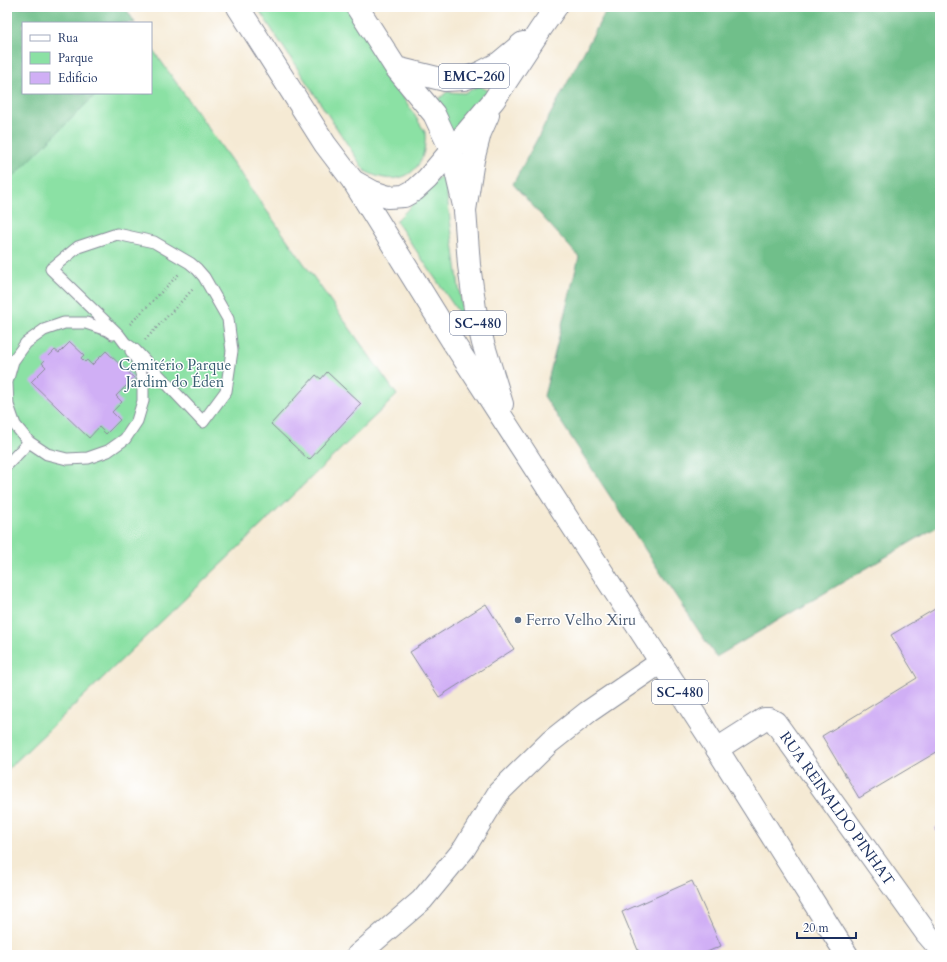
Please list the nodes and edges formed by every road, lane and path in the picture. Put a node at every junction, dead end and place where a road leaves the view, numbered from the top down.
1 (238, 7) edge
2 (357, 7) edge
3 (556, 7) edge
4 (540, 30) junction
5 (396, 68) junction
6 (494, 100) junction
7 (451, 150) junction
8 (353, 181) junction
9 (465, 210) junction
10 (190, 263) junction
11 (204, 277) junction
12 (122, 339) junction
13 (135, 350) junction
14 (7, 383) edge
15 (511, 432) junction
16 (29, 442) junction
17 (7, 465) edge
18 (661, 662) junction
19 (717, 749) junction
20 (940, 949) edge
21 (358, 955) edge
22 (847, 955) edge

1 - 8 main road, SC-480
2 - 5 main road, SC-480
3 - 4 main road, EMC-260
4 - 5 main road, EMC-260
4 - 6 main road, EMC-260
5 - 7 main road, SC-480
6 - 7 main road, EMC-260
6 - 9 main road
7 - 8 main road, EMC-260
7 - 9 main road, SC-480
8 - 15 main road, SC-480
9 - 15 main road, SC-480
10 - 11 lane
10 - 12 path
10 - 12 lane
11 - 13 path
11 - 13 lane
12 - 13 lane
12 - 14 lane
12 - 16 lane
14 - 16 lane
15 - 18 main road, SC-480
16 - 17 lane
18 - 19 main road, SC-480
18 - 21 main road
19 - 20 main road, RUA REINALDO PINHAT
19 - 22 main road, SC-480

